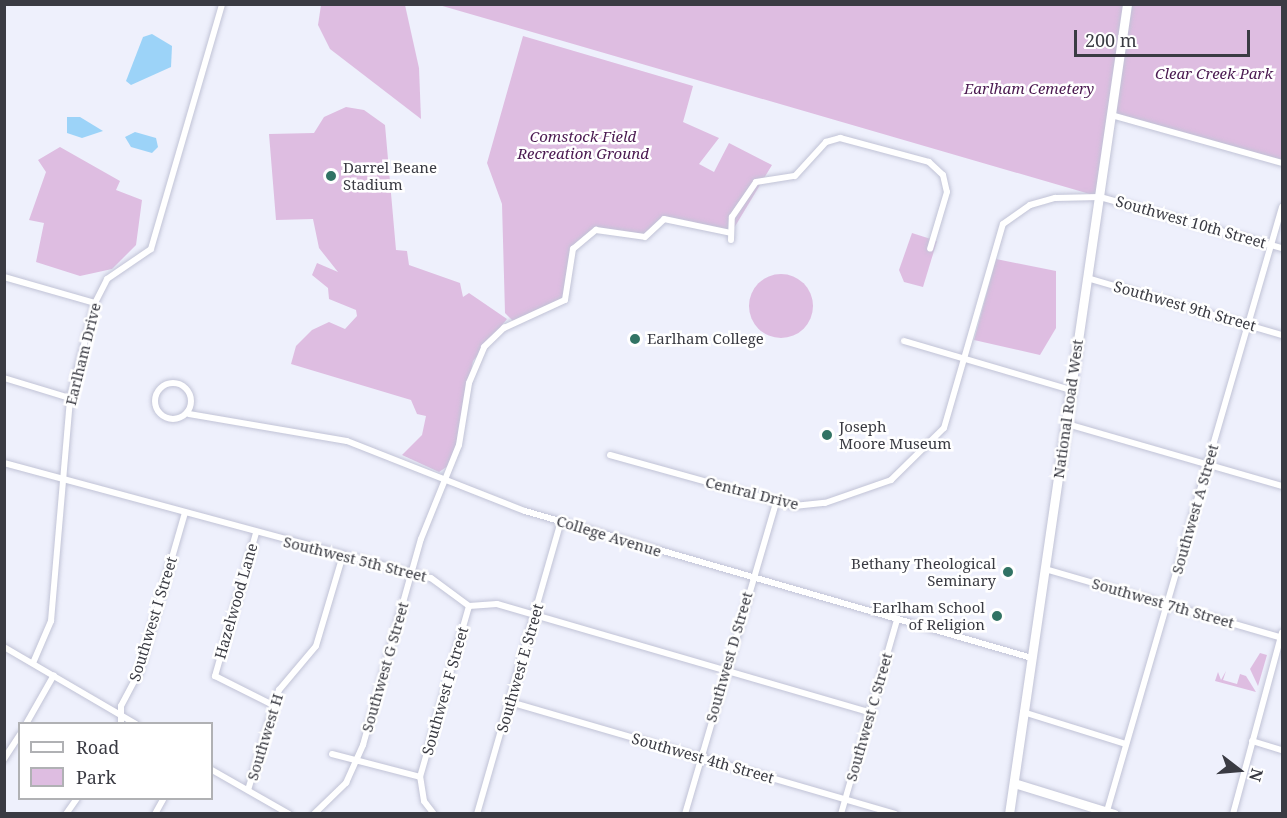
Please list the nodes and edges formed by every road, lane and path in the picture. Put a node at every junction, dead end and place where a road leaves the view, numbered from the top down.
1 (222, 4) edge
2 (1127, 4) edge
3 (1111, 115) junction
4 (1282, 163) edge
5 (1100, 197) junction
6 (1282, 207) edge
7 (1271, 245) junction
8 (1282, 248) edge
9 (930, 249) dead end
10 (4, 277) edge
11 (1087, 278) junction
12 (95, 303) junction
13 (1248, 325) junction
14 (1282, 334) edge
15 (904, 341) dead end
16 (964, 359) junction
17 (4, 378) edge
18 (1071, 390) junction
19 (70, 398) junction
20 (189, 414) junction
21 (1067, 424) junction
22 (610, 455) dead end
23 (4, 463) edge
24 (1208, 464) junction
25 (446, 478) junction
26 (64, 479) junction
27 (1282, 486) edge
28 (776, 502) junction
29 (184, 513) junction
30 (561, 522) junction
31 (256, 533) junction
32 (342, 558) junction
33 (1045, 569) junction
34 (412, 574) junction
35 (753, 578) junction
36 (1167, 604) junction
37 (470, 606) junction
38 (535, 615) junction
39 (897, 620) junction
40 (1282, 635) edge
41 (4, 647) edge
42 (1032, 658) junction
43 (33, 663) junction
44 (725, 670) junction
45 (54, 675) junction
46 (510, 702) junction
47 (273, 705) junction
48 (1023, 712) junction
49 (870, 713) junction
50 (121, 715) junction
51 (27, 722) edge
52 (121, 722) edge
53 (134, 722) edge
54 (18, 737) edge
55 (1252, 741) junction
56 (1126, 744) junction
57 (1282, 750) edge
58 (332, 754) dead end
59 (701, 758) junction
60 (4, 759) edge
61 (357, 761) junction
62 (213, 771) edge
63 (420, 777) junction
64 (1014, 783) junction
65 (248, 790) junction
66 (845, 799) junction
67 (76, 800) edge
68 (163, 800) edge
69 (1111, 812) edge
70 (66, 813) edge
71 (155, 813) edge
72 (289, 813) edge
73 (314, 813) edge
74 (434, 813) edge
75 (477, 813) edge
76 (685, 813) edge
77 (841, 813) edge
78 (895, 813) edge
79 (1009, 813) edge
80 (1233, 813) edge

1 - 12 street, Earlham Drive
2 - 3 main road, National Road West
3 - 4 street
3 - 5 main road, National Road West
5 - 7 street, Southwest 10th Street
5 - 11 main road, National Road West
5 - 16 street, Southwest 10th Street
6 - 7 street, Southwest A Street
7 - 8 street, Southwest 10th Street
7 - 13 street, Southwest A Street
9 - 25 street, Southwest G Street
10 - 12 street
11 - 13 street, Southwest 9th Street
11 - 18 main road, National Road West
12 - 19 street, Earlham Drive
13 - 14 street, Southwest 9th Street
13 - 24 street, Southwest A Street
15 - 16 street
16 - 18 street
16 - 28 street, Central Drive
17 - 19 street
18 - 21 main road, National Road West
19 - 26 street, Earlham Drive
20 - 20 street, College Avenue
20 - 25 street, College Avenue
21 - 24 street
21 - 33 main road, National Road West
22 - 28 street, Central Drive
23 - 26 street, Southwest 5th Street
24 - 27 street
24 - 36 street, Southwest A Street
25 - 30 street, College Avenue
25 - 34 street, Southwest G Street
26 - 29 street, Southwest 5th Street
26 - 43 street, Earlham Drive
28 - 35 street, Southwest D Street
29 - 31 street, Southwest 5th Street
29 - 50 street, Southwest I Street
30 - 35 street, College Avenue
30 - 38 street, Southwest E Street
31 - 32 street, Southwest 5th Street
31 - 47 street, Hazelwood Lane
32 - 34 street, Southwest 5th Street
32 - 47 street, Southwest H
33 - 36 street, Southwest 7th Street
33 - 42 main road, National Road West
34 - 37 street, Southwest 5th Street
34 - 61 street, Southwest G Street
35 - 39 street, College Avenue
35 - 44 street, Southwest D Street
36 - 40 street, Southwest 7th Street
36 - 56 street, Southwest A Street
37 - 38 street
37 - 63 street, Southwest F Street
38 - 44 street
38 - 46 street, Southwest E Street
39 - 42 street, College Avenue
39 - 49 street, Southwest C Street
40 - 55 street
41 - 43 street
42 - 48 main road, National Road West
43 - 45 street
44 - 49 street
44 - 59 street, Southwest D Street
45 - 50 street
45 - 51 street
46 - 59 street, Southwest 4th Street
46 - 75 street, Southwest E Street
47 - 65 street, Southwest H
48 - 56 street
48 - 64 main road, National Road West
49 - 66 street, Southwest C Street
50 - 52 street, Southwest I Street
50 - 53 street
54 - 60 street
55 - 57 street
55 - 80 street
56 - 69 street, Southwest A Street
58 - 61 street
59 - 66 street, Southwest 4th Street
59 - 76 street, Southwest D Street
61 - 63 street
61 - 73 street, Southwest G Street
62 - 65 street
63 - 74 street
64 - 69 main road
64 - 79 main road, National Road West
65 - 72 street
66 - 77 street, Southwest C Street
66 - 78 street, Southwest 4th Street
67 - 70 street
68 - 71 street

